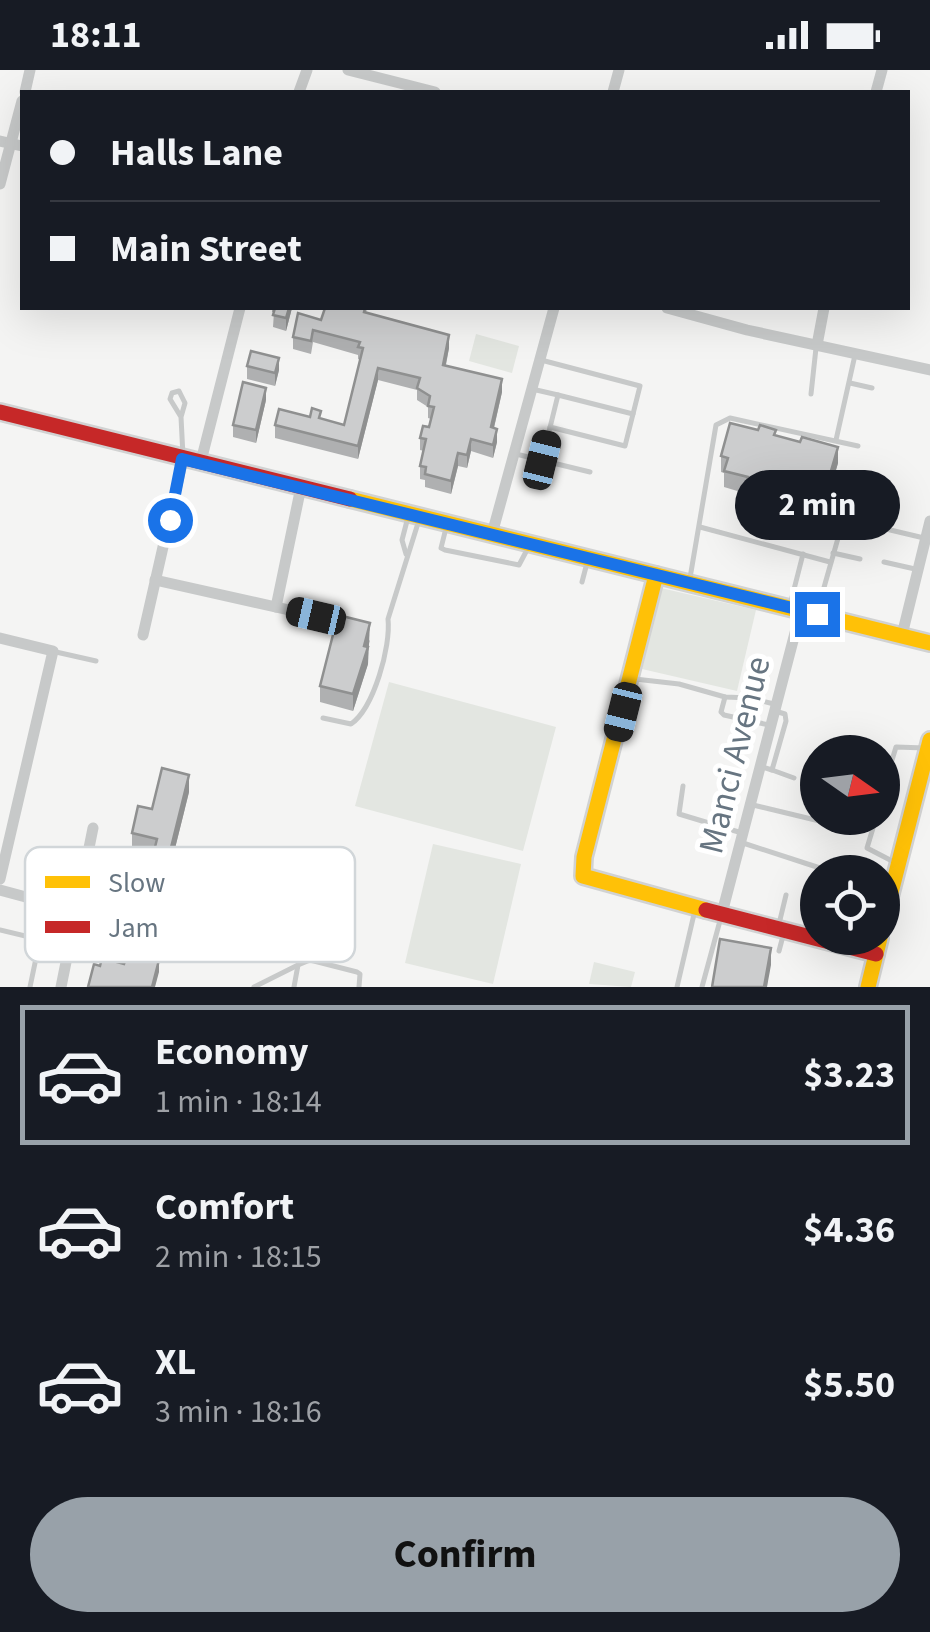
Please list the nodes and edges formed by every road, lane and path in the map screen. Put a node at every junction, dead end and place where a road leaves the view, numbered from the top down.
1 (348, 70) edge
2 (427, 90) edge
3 (20, 108) edge
4 (11, 143) edge
5 (0, 184) edge
6 (239, 310) edge
7 (553, 310) edge
8 (675, 310) edge
9 (824, 310) edge
10 (817, 345) junction
11 (855, 355) junction
12 (538, 359) junction
13 (930, 370) edge
14 (849, 382) junction
15 (530, 388) junction
16 (872, 388) dead end
17 (811, 394) dead end
18 (558, 395) junction
19 (0, 412) edge
20 (633, 414) junction
21 (181, 417) junction
22 (550, 427) junction
23 (836, 441) junction
24 (858, 446) dead end
25 (513, 454) junction
26 (182, 459) junction
27 (542, 460) junction
28 (201, 462) junction
29 (590, 472) dead end
30 (873, 479) dead end
31 (301, 488) junction
32 (868, 501) junction
33 (414, 516) junction
34 (844, 519) junction
35 (930, 521) edge
36 (447, 524) junction
37 (862, 524) junction
38 (700, 527) junction
39 (492, 534) junction
40 (926, 539) junction
41 (529, 545) junction
42 (833, 553) junction
43 (406, 554) junction
44 (802, 554) junction
45 (860, 559) dead end
46 (588, 560) junction
47 (830, 562) junction
48 (884, 562) dead end
49 (918, 570) junction
50 (656, 576) junction
51 (155, 580) junction
52 (582, 582) dead end
53 (688, 585) junction
54 (276, 607) junction
55 (802, 611) junction
56 (316, 616) dead end
57 (143, 635) dead end
58 (902, 636) junction
59 (0, 638) edge
60 (930, 643) edge
61 (53, 652) junction
62 (96, 662) dead end
63 (632, 679) junction
64 (725, 698) junction
65 (774, 707) junction
66 (323, 718) dead end
67 (769, 725) junction
68 (929, 744) edge
69 (900, 747) edge
70 (766, 768) junction
71 (794, 778) dead end
72 (683, 786) dead end
73 (750, 804) junction
74 (800, 816) edge
75 (94, 828) dead end
76 (871, 835) edge
77 (741, 838) junction
78 (90, 847) edge
79 (881, 855) edge
80 (800, 860) edge
81 (900, 860) edge
82 (0, 879) edge
83 (0, 890) edge
84 (786, 895) dead end
85 (25, 897) edge
86 (696, 907) junction
87 (722, 913) junction
88 (782, 928) junction
89 (0, 930) edge
90 (800, 931) edge
91 (25, 936) edge
92 (780, 950) dead end
93 (876, 955) edge
94 (35, 962) edge
95 (66, 962) edge
96 (304, 962) edge
97 (318, 962) edge
98 (298, 964) junction
99 (30, 987) edge
100 (61, 987) edge
101 (254, 987) edge
102 (294, 987) edge
103 (358, 987) edge
104 (676, 987) edge
105 (702, 987) edge
106 (868, 987) edge

1 - 2 street
3 - 4 street
4 - 5 street
6 - 28 street
7 - 12 street
8 - 10 street
9 - 10 street
10 - 11 street
10 - 17 lane
11 - 13 street
11 - 14 lane
12 - 15 street
12 - 20 lane
14 - 16 lane
14 - 23 lane
15 - 18 lane
15 - 25 street
18 - 20 lane
18 - 22 lane
19 - 26 main road
20 - 22 lane
21 - 21 lane
21 - 26 lane
22 - 27 lane
23 - 24 lane
23 - 38 lane
25 - 27 lane
25 - 39 street
26 - 28 main road
26 - 51 street
27 - 29 lane
28 - 31 main road
30 - 32 lane
31 - 33 main road
31 - 54 street
32 - 34 lane
32 - 37 lane
33 - 36 main road
33 - 43 lane
33 - 43 lane
34 - 37 lane
34 - 42 lane
35 - 40 street
36 - 39 main road
36 - 41 lane
37 - 40 lane
38 - 44 lane
38 - 53 lane
39 - 41 main road
40 - 49 street
41 - 46 main road
42 - 45 lane
42 - 47 lane
43 - 66 lane
44 - 47 lane
44 - 55 lane
46 - 50 main road
46 - 52 lane
47 - 55 lane
48 - 49 lane
49 - 58 street
50 - 53 main road
50 - 63 main road
51 - 54 street
51 - 57 street
53 - 55 main road
54 - 56 street
55 - 58 main road
55 - 65 street, Manci Avenue
58 - 60 main road
59 - 61 street
61 - 62 lane
61 - 82 street
63 - 64 lane
63 - 86 main road
64 - 65 lane
64 - 67 lane
65 - 67 street, Manci Avenue
65 - 70 lane
67 - 70 street, Manci Avenue
68 - 69 lane
68 - 81 main road
70 - 71 lane
70 - 73 street, Manci Avenue
72 - 77 lane
73 - 74 lane
73 - 77 street, Manci Avenue
75 - 78 street
76 - 79 lane
77 - 80 lane
77 - 87 street, Manci Avenue
83 - 85 street
84 - 88 lane
86 - 87 main road
86 - 104 lane
87 - 88 main road
87 - 105 lane
88 - 90 main road
88 - 92 lane
89 - 91 lane
93 - 106 main road
94 - 99 lane
95 - 100 street
96 - 98 lane
97 - 103 lane
98 - 101 lane
98 - 102 lane

